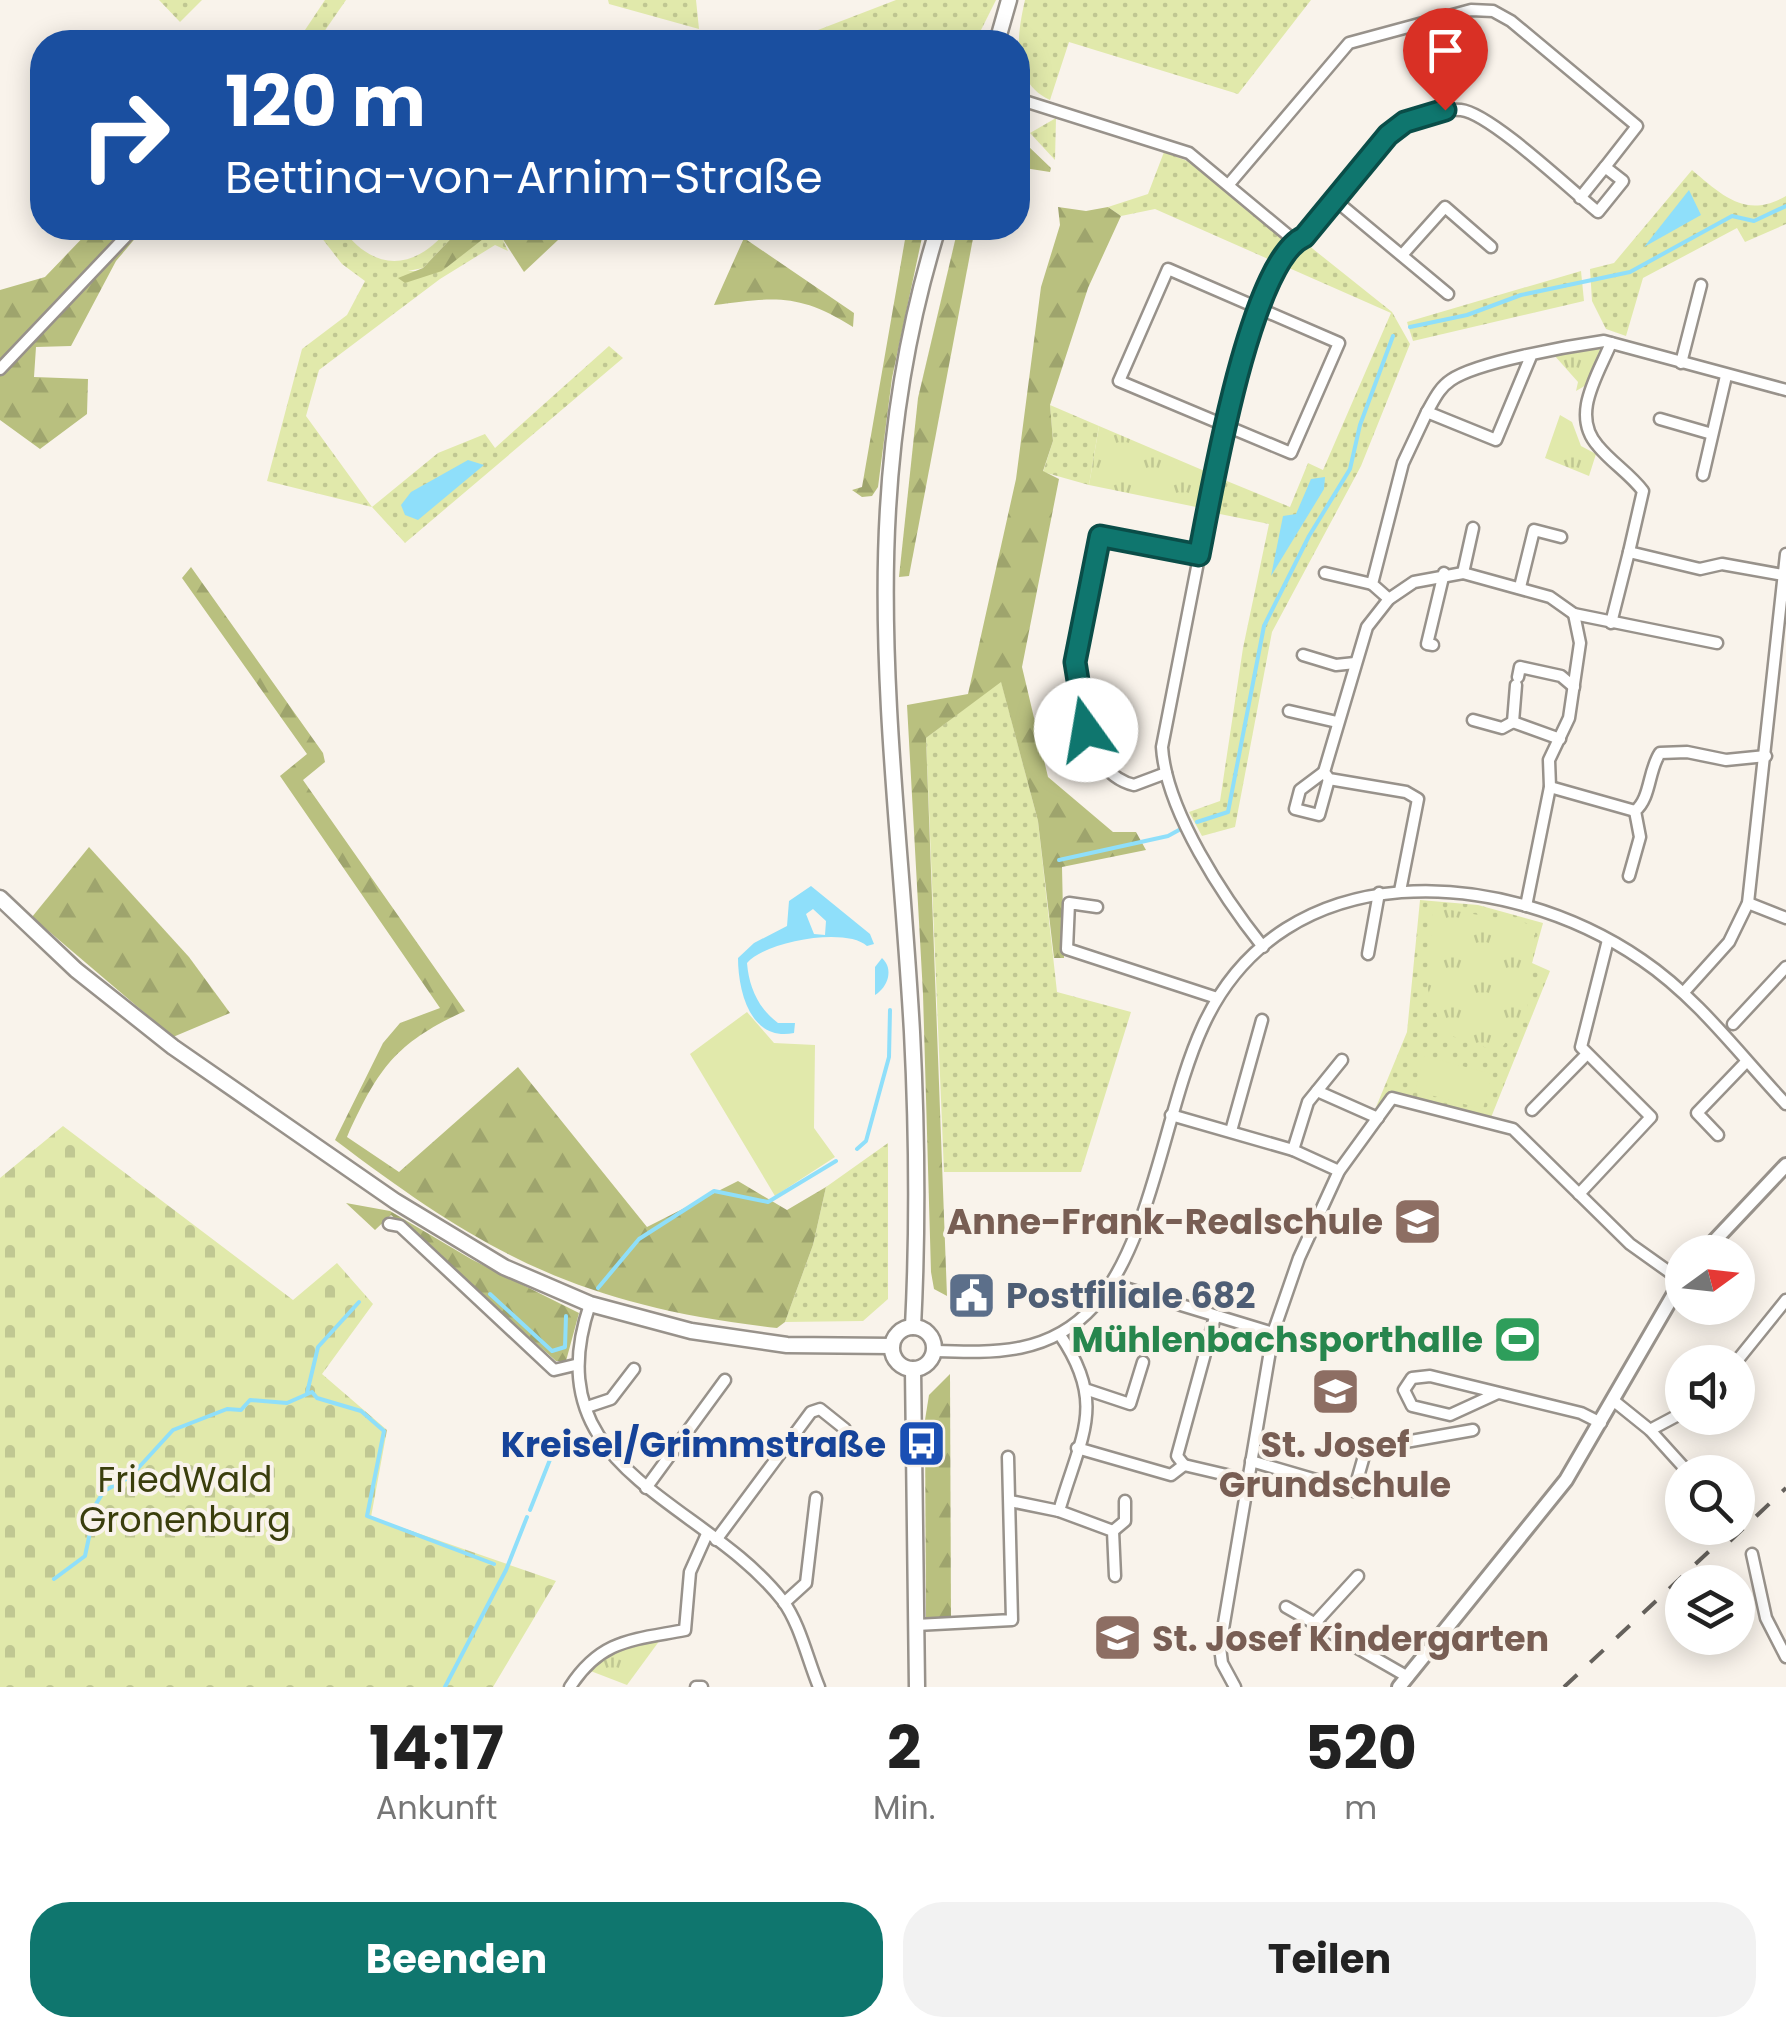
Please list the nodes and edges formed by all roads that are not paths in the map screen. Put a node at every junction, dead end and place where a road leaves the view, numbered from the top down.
1 (1009, 0) edge
2 (1000, 30) edge
3 (1030, 103) edge
4 (1605, 167) junction
5 (1230, 183) junction
6 (1580, 198) junction
7 (1335, 200) junction
8 (123, 240) edge
9 (935, 240) edge
10 (1295, 241) junction
11 (1491, 247) dead end
12 (1402, 255) junction
13 (1702, 285) dead end
14 (1448, 294) dead end
15 (1262, 308) junction
16 (1611, 343) junction
17 (1531, 356) junction
18 (1681, 363) junction
19 (0, 370) edge
20 (1726, 376) junction
21 (1786, 390) edge
22 (1428, 412) junction
23 (1660, 419) dead end
24 (1224, 427) junction
25 (1712, 434) junction
26 (1703, 475) dead end
27 (1473, 528) dead end
28 (1561, 537) dead end
29 (1629, 552) junction
30 (1786, 554) edge
31 (1199, 555) junction
32 (1325, 573) dead end
33 (1444, 573) junction
34 (1463, 573) junction
35 (1783, 576) junction
36 (1372, 584) junction
37 (1520, 587) junction
38 (1388, 599) junction
39 (1574, 614) junction
40 (1611, 623) junction
41 (1717, 642) dead end
42 (1433, 645) dead end
43 (1303, 655) dead end
44 (1355, 663) junction
45 (1574, 687) junction
46 (1772, 705) junction
47 (1786, 706) edge
48 (1289, 711) dead end
49 (1472, 720) dead end
50 (1338, 722) junction
51 (1513, 722) junction
52 (1560, 739) junction
53 (1766, 756) junction
54 (1166, 773) junction
55 (1550, 786) junction
56 (1634, 811) junction
57 (1629, 876) dead end
58 (1400, 890) junction
59 (1379, 893) junction
60 (0, 898) edge
61 (1748, 903) junction
62 (1097, 906) dead end
63 (1526, 906) junction
64 (1786, 918) edge
65 (1608, 940) junction
66 (1263, 948) junction
67 (1368, 954) dead end
68 (1786, 967) edge
69 (1684, 992) junction
70 (1217, 998) junction
71 (1262, 1020) dead end
72 (1733, 1024) dead end
73 (1586, 1055) junction
74 (1342, 1060) dead end
75 (1746, 1062) junction
76 (1317, 1091) junction
77 (1786, 1104) edge
78 (1532, 1110) dead end
79 (1171, 1115) junction
80 (1378, 1118) junction
81 (1231, 1131) junction
82 (1718, 1135) dead end
83 (1293, 1150) junction
84 (1786, 1165) edge
85 (1340, 1171) junction
86 (1579, 1194) junction
87 (389, 1224) dead end
88 (1720, 1235) edge
89 (1665, 1269) edge
90 (1112, 1284) junction
91 (1786, 1300) edge
92 (590, 1304) junction
93 (1665, 1311) edge
94 (1215, 1317) junction
95 (912, 1327) junction
96 (1273, 1332) junction
97 (1060, 1335) junction
98 (1750, 1345) edge
99 (892, 1346) junction
100 (934, 1352) junction
101 (1143, 1362) dead end
102 (575, 1366) junction
103 (634, 1369) dead end
104 (913, 1369) junction
105 (725, 1380) dead end
106 (1088, 1390) junction
107 (1498, 1393) junction
108 (1614, 1401) junction
109 (587, 1408) junction
110 (1665, 1422) edge
111 (1602, 1423) junction
112 (846, 1429) dead end
113 (1473, 1430) dead end
114 (1650, 1430) junction
115 (1076, 1448) junction
116 (1673, 1455) edge
117 (1008, 1457) dead end
118 (1251, 1462) junction
119 (1184, 1465) junction
120 (1248, 1480) junction
121 (646, 1488) junction
122 (816, 1498) dead end
123 (1010, 1501) junction
124 (1125, 1501) dead end
125 (1059, 1511) junction
126 (1112, 1530) junction
127 (712, 1537) junction
128 (1752, 1554) dead end
129 (1114, 1576) dead end
130 (1358, 1576) dead end
131 (784, 1602) junction
132 (1286, 1607) dead end
133 (1314, 1624) junction
134 (916, 1625) junction
135 (1786, 1657) edge
136 (1404, 1682) edge
137 (570, 1687) edge
138 (819, 1687) edge
139 (917, 1687) edge
140 (1235, 1687) edge

1 - 2 main road
3 - 5 street
4 - 5 street
4 - 6 street
4 - 6 street
5 - 10 street
6 - 7 street
7 - 10 street
7 - 12 street
8 - 19 street
9 - 95 main road
10 - 15 street
11 - 12 street
12 - 14 street
13 - 18 street
15 - 24 street
15 - 24 street
15 - 24 street
16 - 17 street
16 - 18 street
16 - 29 street
17 - 22 street
17 - 22 street
18 - 20 street
20 - 21 street
20 - 25 street
22 - 36 street
23 - 25 street
24 - 31 street
25 - 26 street
27 - 34 street
28 - 37 street
29 - 35 street
29 - 40 street
30 - 35 street
31 - 54 street
31 - 54 street
32 - 36 street
33 - 34 street
33 - 38 street
33 - 42 street
34 - 37 street
35 - 46 street
36 - 38 street
37 - 39 street
38 - 44 street
39 - 40 street
39 - 45 street
40 - 41 street
43 - 44 street
44 - 50 street
45 - 51 street
45 - 52 street
46 - 47 street
46 - 53 street
48 - 50 street
49 - 51 street
50 - 58 street
51 - 52 street
52 - 55 street
53 - 56 street
53 - 61 street
54 - 66 street
55 - 56 street
55 - 63 street
56 - 57 street
58 - 59 street
58 - 63 street
59 - 66 street
59 - 67 street
60 - 92 main road
61 - 64 street
61 - 69 street
62 - 70 street
63 - 65 street
65 - 69 street
65 - 73 street
66 - 70 street
68 - 72 street
69 - 75 street
70 - 79 street
71 - 81 street
73 - 78 street
73 - 86 street
74 - 76 street
75 - 77 street
75 - 82 street
76 - 80 street
76 - 83 street
79 - 81 street
79 - 90 street
80 - 85 street
80 - 86 street
81 - 83 street
83 - 85 street
84 - 88 street
85 - 96 street
86 - 89 street
87 - 102 street
90 - 94 street
90 - 97 street
91 - 98 street
92 - 99 main road
92 - 102 street
93 - 108 street
94 - 96 street
94 - 119 street
95 - 99 main road
95 - 100 main road
96 - 118 street
97 - 100 street
97 - 106 street
99 - 104 main road
100 - 104 main road
101 - 106 street
102 - 109 street
103 - 109 street
104 - 134 main road
105 - 121 street
106 - 115 street
107 - 107 street
107 - 111 street
108 - 111 street
108 - 114 street
109 - 121 street
110 - 114 street
111 - 136 street
112 - 127 street
113 - 118 street
114 - 116 street
115 - 119 street
115 - 125 street
117 - 123 street
118 - 120 street
119 - 120 street
120 - 140 street
121 - 127 street
122 - 131 street
123 - 125 street
123 - 134 street
124 - 126 street
125 - 126 street
126 - 129 street
127 - 131 street
127 - 137 street
128 - 135 street
130 - 133 street
131 - 138 street
132 - 133 street
133 - 136 street
134 - 139 main road

